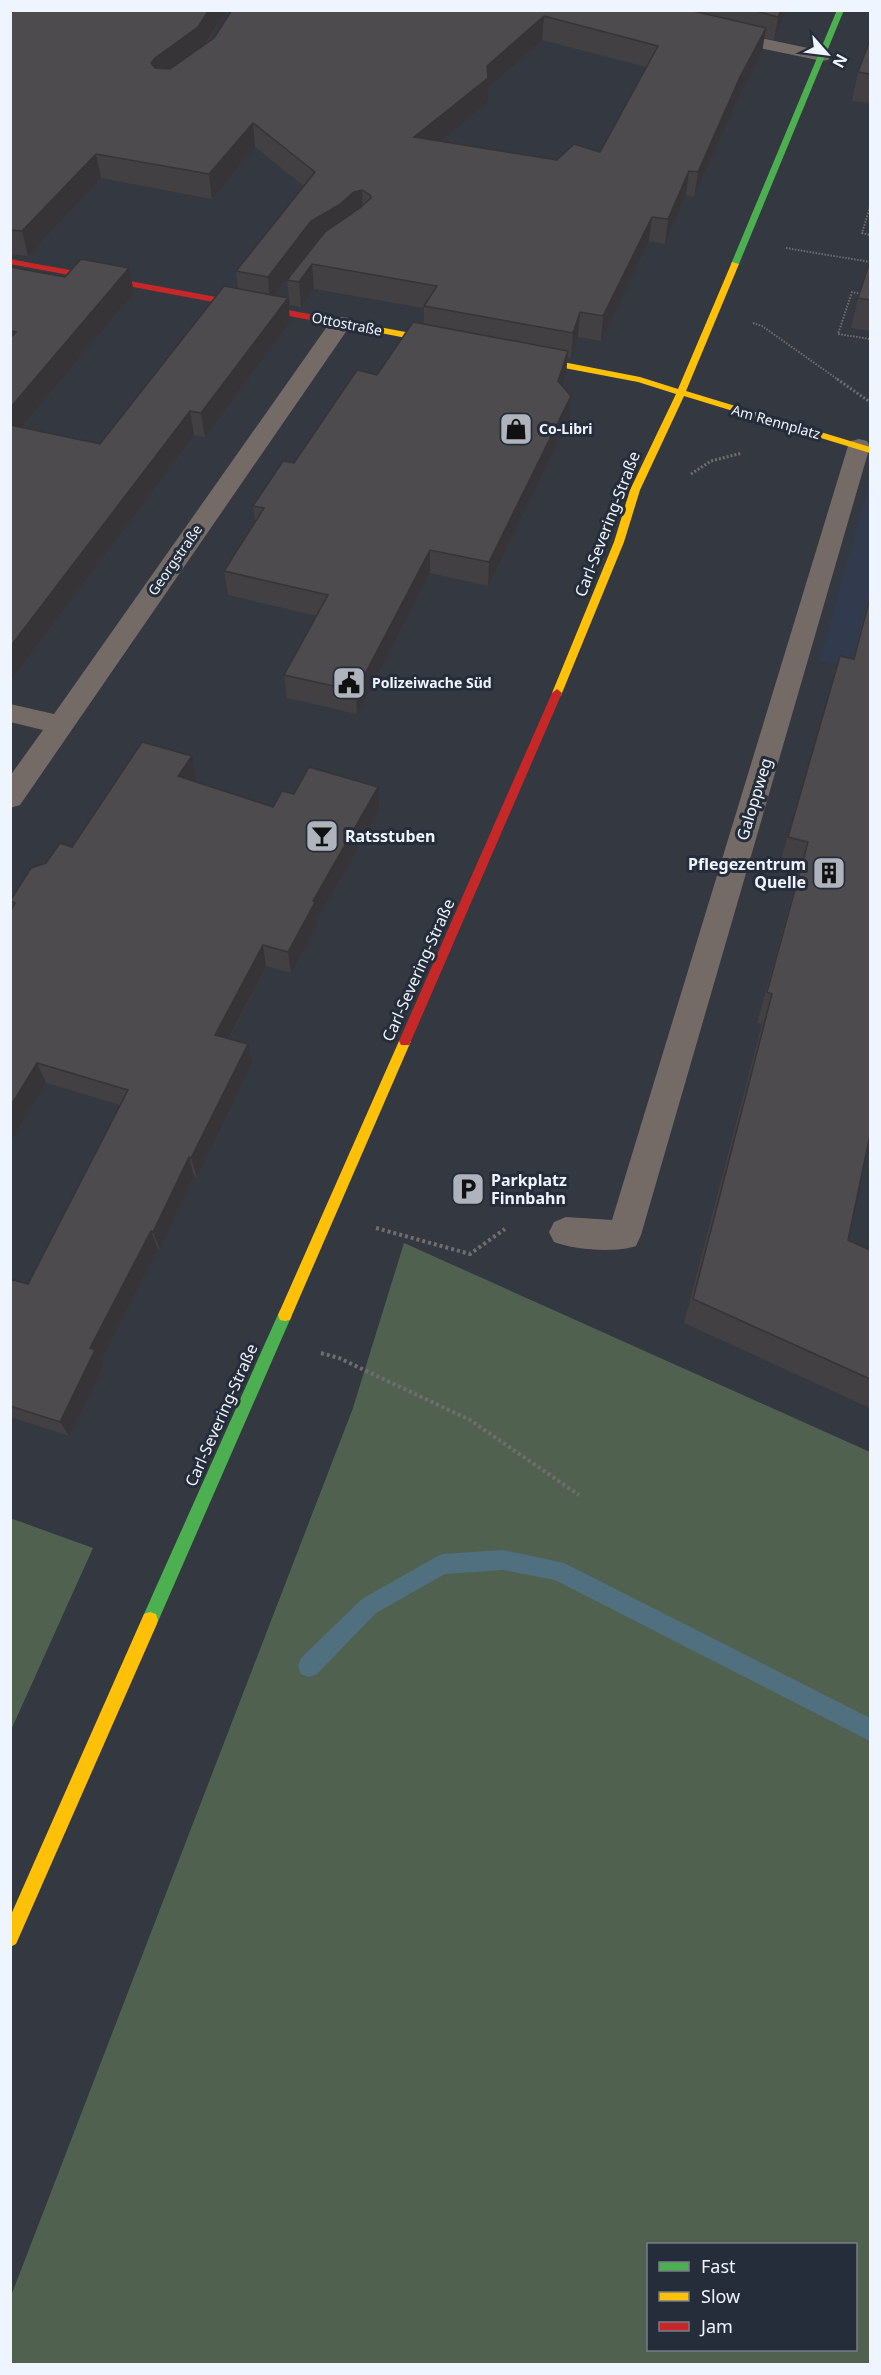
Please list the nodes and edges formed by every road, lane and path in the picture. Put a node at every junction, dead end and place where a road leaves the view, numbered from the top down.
1 (841, 10) edge
2 (704, 31) edge
3 (822, 56) junction
4 (870, 207) edge
5 (870, 235) edge
6 (744, 242) junction
7 (870, 262) edge
8 (14, 266) edge
9 (870, 296) edge
10 (715, 312) junction
11 (341, 323) junction
12 (870, 339) edge
13 (468, 347) edge
14 (514, 356) edge
15 (681, 392) junction
16 (870, 402) edge
17 (865, 448) edge
18 (745, 453) dead end
19 (644, 468) junction
20 (10, 713) edge
21 (60, 726) junction
22 (10, 798) edge
23 (328, 1214) junction
24 (505, 1229) dead end
25 (566, 1232) dead end
26 (273, 1340) junction
27 (579, 1495) dead end
28 (10, 1938) edge

1 - 3 street, Carl-Severing-Straße
2 - 3 street
3 - 6 street, Carl-Severing-Straße
4 - 5 path
6 - 7 path
6 - 10 street, Carl-Severing-Straße
8 - 11 street, Ottostraße
9 - 12 path
10 - 15 street, Carl-Severing-Straße
10 - 16 path
11 - 13 street, Ottostraße
11 - 21 street, Georgstraße
14 - 15 street
15 - 17 street, Am Rennplatz
15 - 19 street, Carl-Severing-Straße
17 - 25 street, Galoppweg
18 - 19 path
19 - 23 street, Carl-Severing-Straße
20 - 21 street
21 - 22 street, Georgstraße
23 - 24 path
23 - 26 street, Carl-Severing-Straße
26 - 27 path
26 - 28 street, Carl-Severing-Straße

